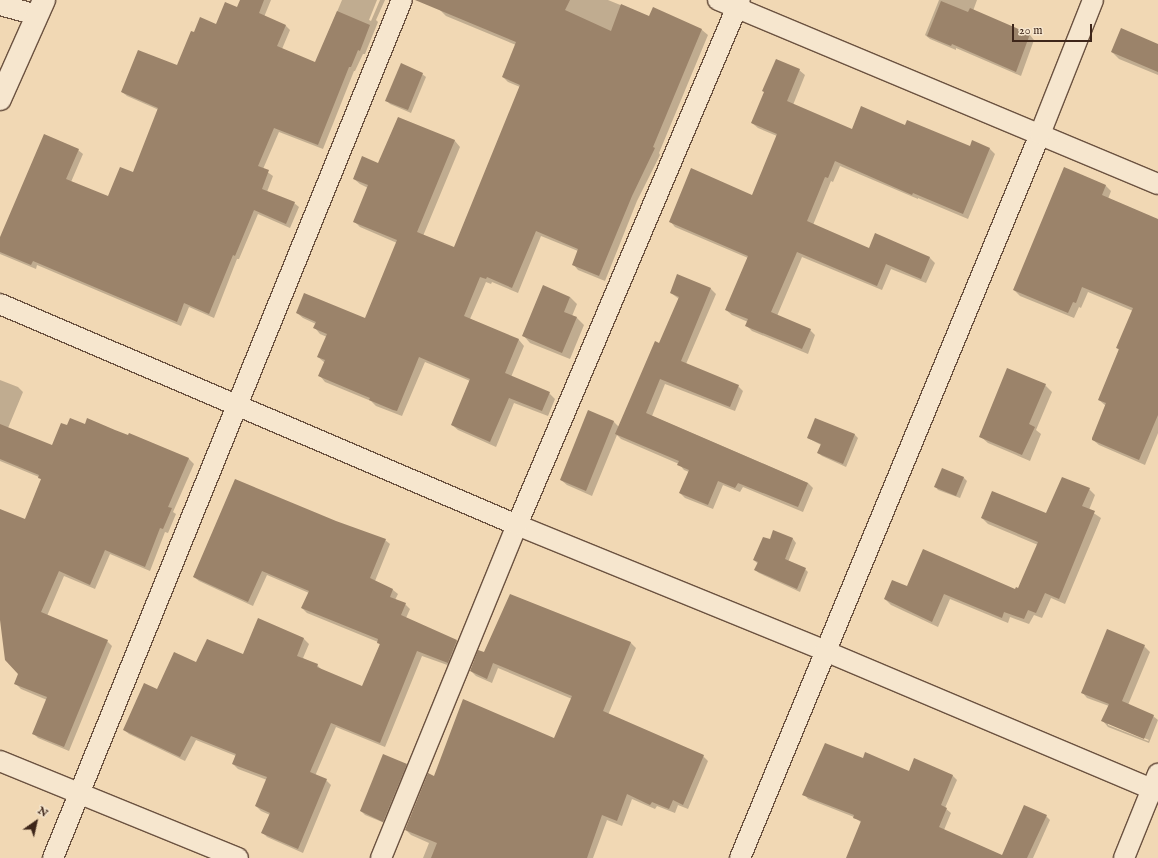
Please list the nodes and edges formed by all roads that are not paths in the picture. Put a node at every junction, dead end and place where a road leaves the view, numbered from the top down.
1 (402, 0) edge
2 (718, 0) edge
3 (1092, 0) edge
4 (738, 4) edge
5 (0, 5) edge
6 (41, 7) edge
7 (0, 99) edge
8 (1040, 134) junction
9 (1158, 184) edge
10 (0, 304) edge
11 (238, 406) junction
12 (517, 525) junction
13 (825, 651) junction
14 (0, 761) edge
15 (1156, 785) edge
16 (80, 794) junction
17 (54, 858) edge
18 (238, 858) edge
19 (381, 858) edge
20 (740, 858) edge
21 (1124, 858) edge

1 - 11 street
2 - 4 street
3 - 8 street
4 - 8 street
4 - 12 street
5 - 6 street
6 - 7 street
8 - 9 street
8 - 13 street
10 - 11 street
11 - 12 street
11 - 16 street
12 - 13 street
12 - 19 street
13 - 15 street
13 - 20 street
14 - 16 street
15 - 21 street
16 - 17 street
16 - 18 street

